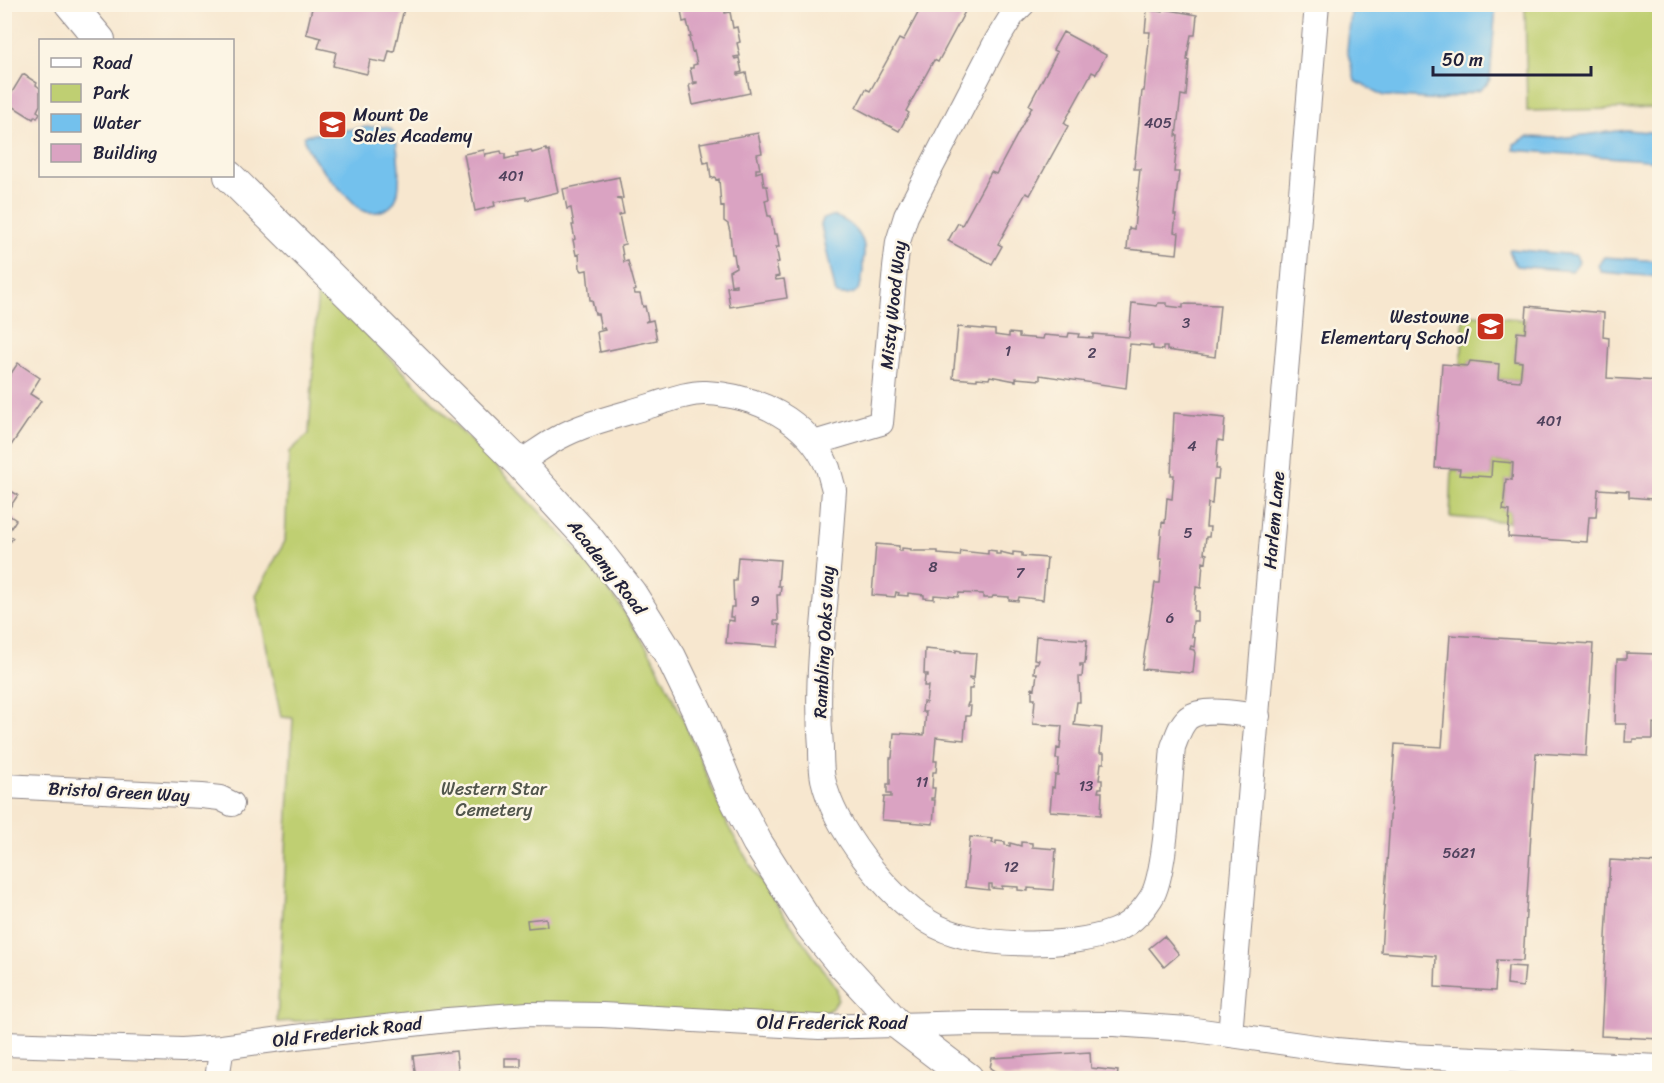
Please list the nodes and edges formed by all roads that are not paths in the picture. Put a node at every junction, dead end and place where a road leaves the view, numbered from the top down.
1 (70, 4) edge
2 (1023, 4) edge
3 (1317, 4) edge
4 (99, 39) edge
5 (230, 177) edge
6 (814, 443) junction
7 (519, 463) junction
8 (1258, 716) junction
9 (4, 786) edge
10 (232, 804) dead end
11 (896, 1023) junction
12 (1230, 1035) junction
13 (4, 1044) edge
14 (222, 1047) junction
15 (1659, 1066) edge
16 (216, 1078) edge
17 (968, 1078) edge

1 - 4 main road
2 - 6 street, Misty Wood Way
3 - 8 street, Harlem Lane
5 - 7 main road, Academy Road
6 - 7 street, Rambling Oaks Way
6 - 8 street, Rambling Oaks Way
7 - 11 main road, Academy Road
8 - 12 street, Harlem Lane
9 - 10 street, Bristol Green Way
11 - 12 street, Old Frederick Road
11 - 14 street, Old Frederick Road
11 - 17 main road, Academy Road
12 - 15 street, Old Frederick Road
13 - 14 street, Old Frederick Road
14 - 16 street

